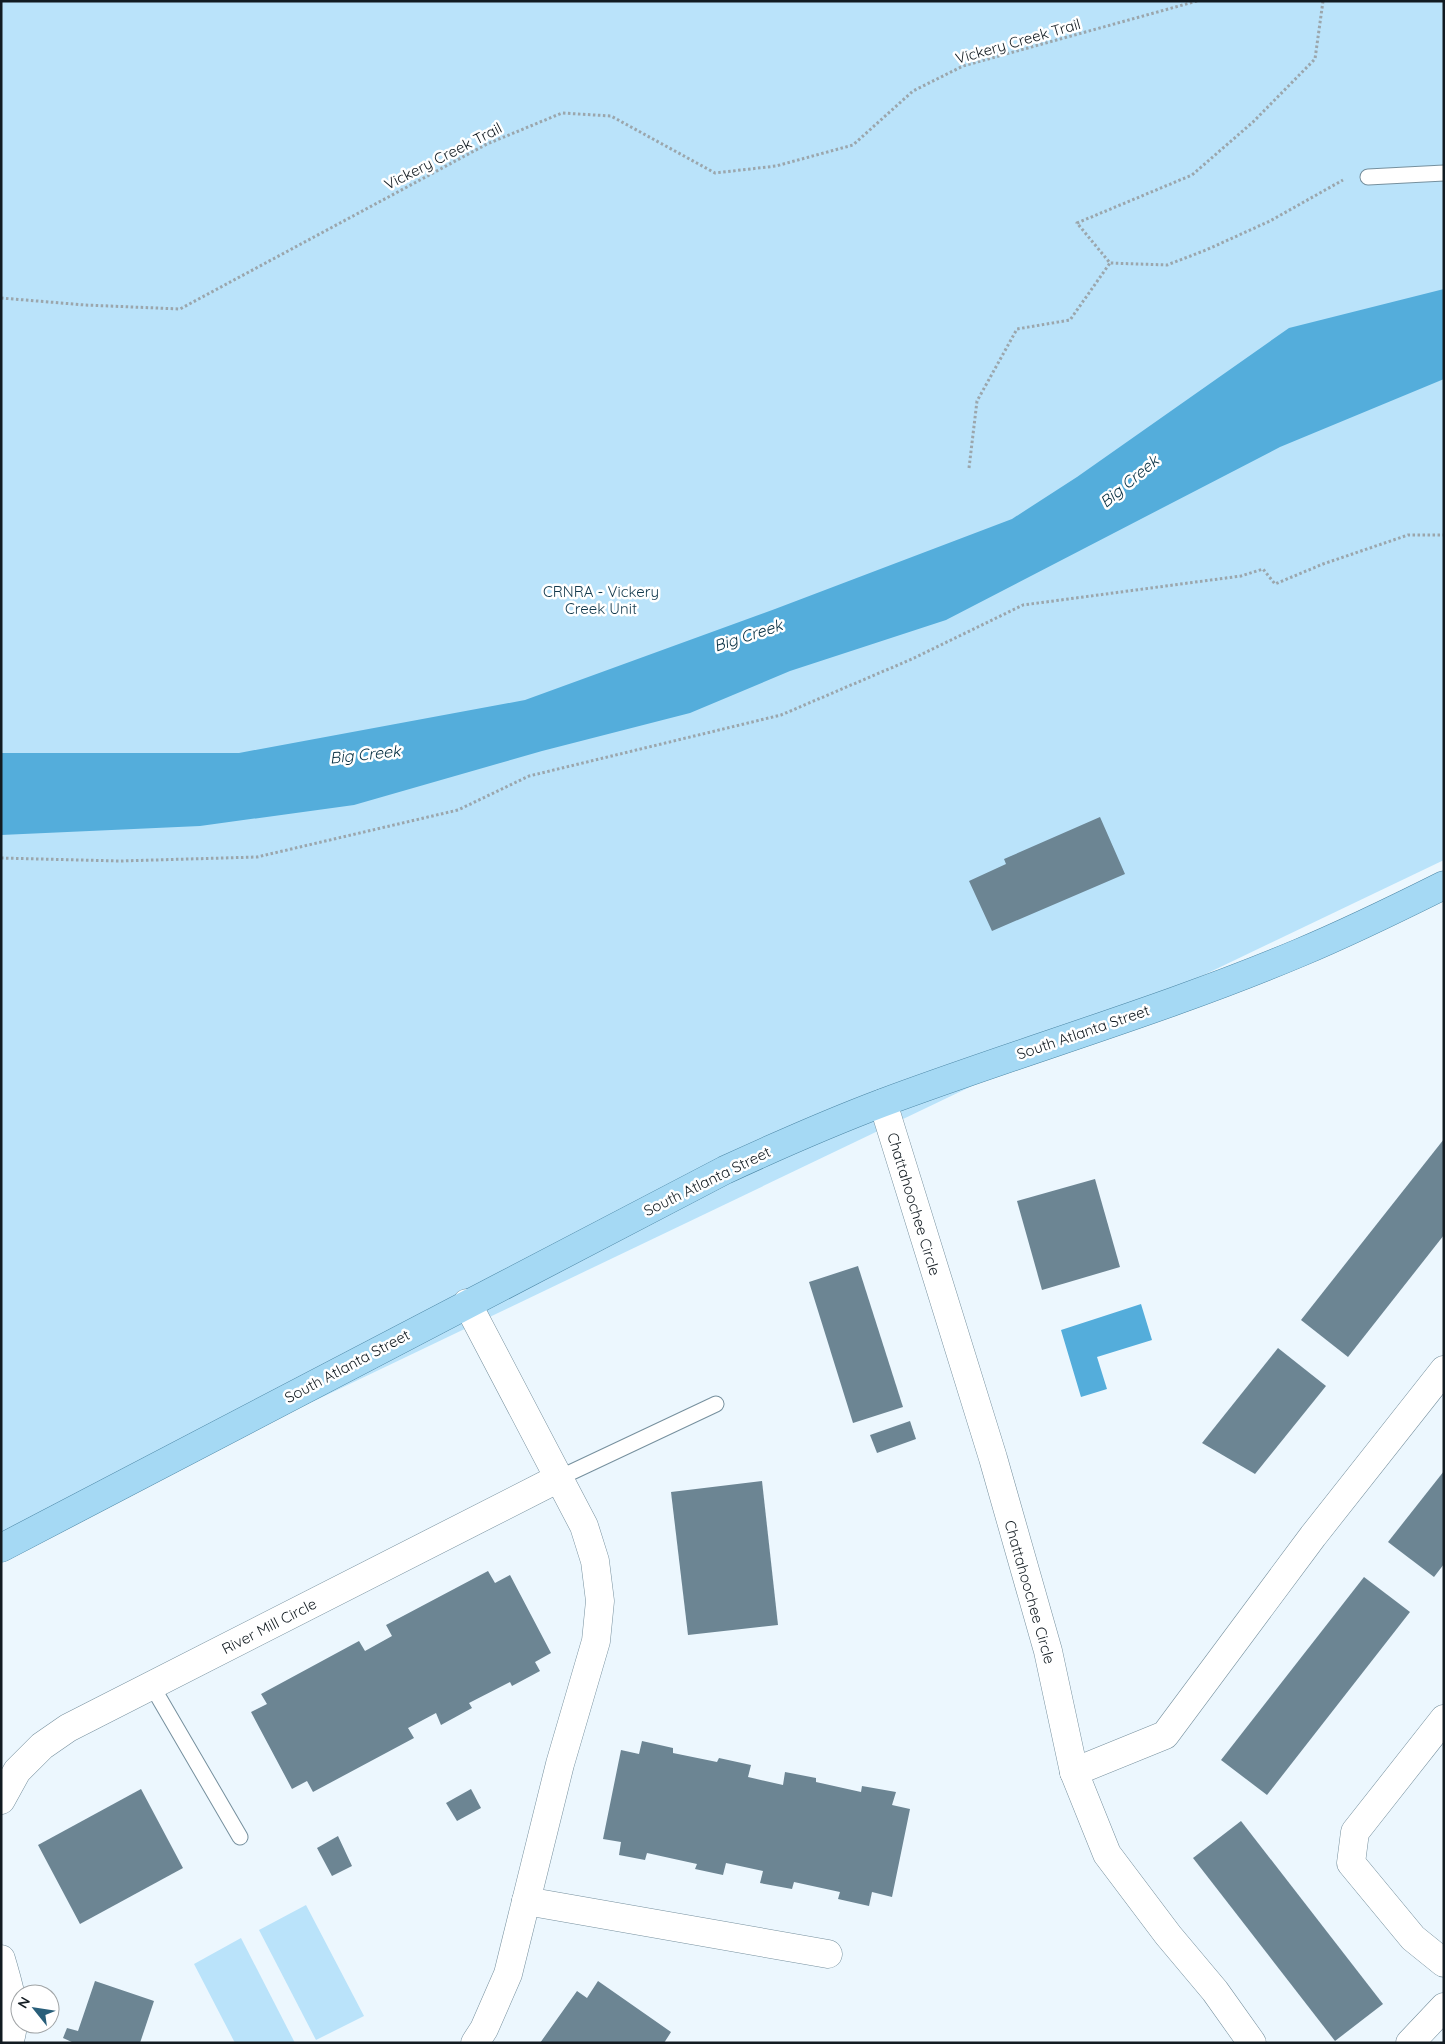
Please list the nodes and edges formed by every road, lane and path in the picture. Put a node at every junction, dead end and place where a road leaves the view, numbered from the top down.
1 (1197, 1) edge
2 (1323, 1) edge
3 (1444, 172) edge
4 (1368, 177) joint
5 (1110, 263) junction
6 (1, 298) edge
7 (969, 468) dead end
8 (1444, 535) edge
9 (1, 858) edge
10 (1444, 885) edge
11 (883, 1103) junction
12 (467, 1303) junction
13 (1444, 1370) edge
14 (716, 1404) dead end
15 (559, 1478) junction
16 (1, 1548) edge
17 (152, 1686) junction
18 (1444, 1719) edge
19 (1074, 1772) junction
20 (1, 1800) edge
21 (240, 1838) dead end
22 (526, 1901) junction
23 (828, 1954) dead end
24 (1, 1960) edge
25 (1444, 1963) edge
26 (1444, 2008) edge
27 (10, 2043) edge
28 (475, 2043) edge
29 (1252, 2043) edge
30 (1410, 2043) edge

1 - 6 path, Vickery Creek Trail
2 - 5 path
3 - 4 lane
4 - 5 path
5 - 7 path
8 - 9 path
10 - 11 main road, South Atlanta Street
11 - 12 main road, South Atlanta Street
11 - 19 street, Chattahoochee Circle
12 - 15 street
12 - 16 main road, South Atlanta Street
13 - 19 street
14 - 15 lane
15 - 17 street, River Mill Circle
15 - 22 street
17 - 20 street, River Mill Circle
17 - 21 lane
18 - 25 street
19 - 29 street, Chattahoochee Circle
22 - 23 street
22 - 28 street
24 - 27 street
26 - 30 street

